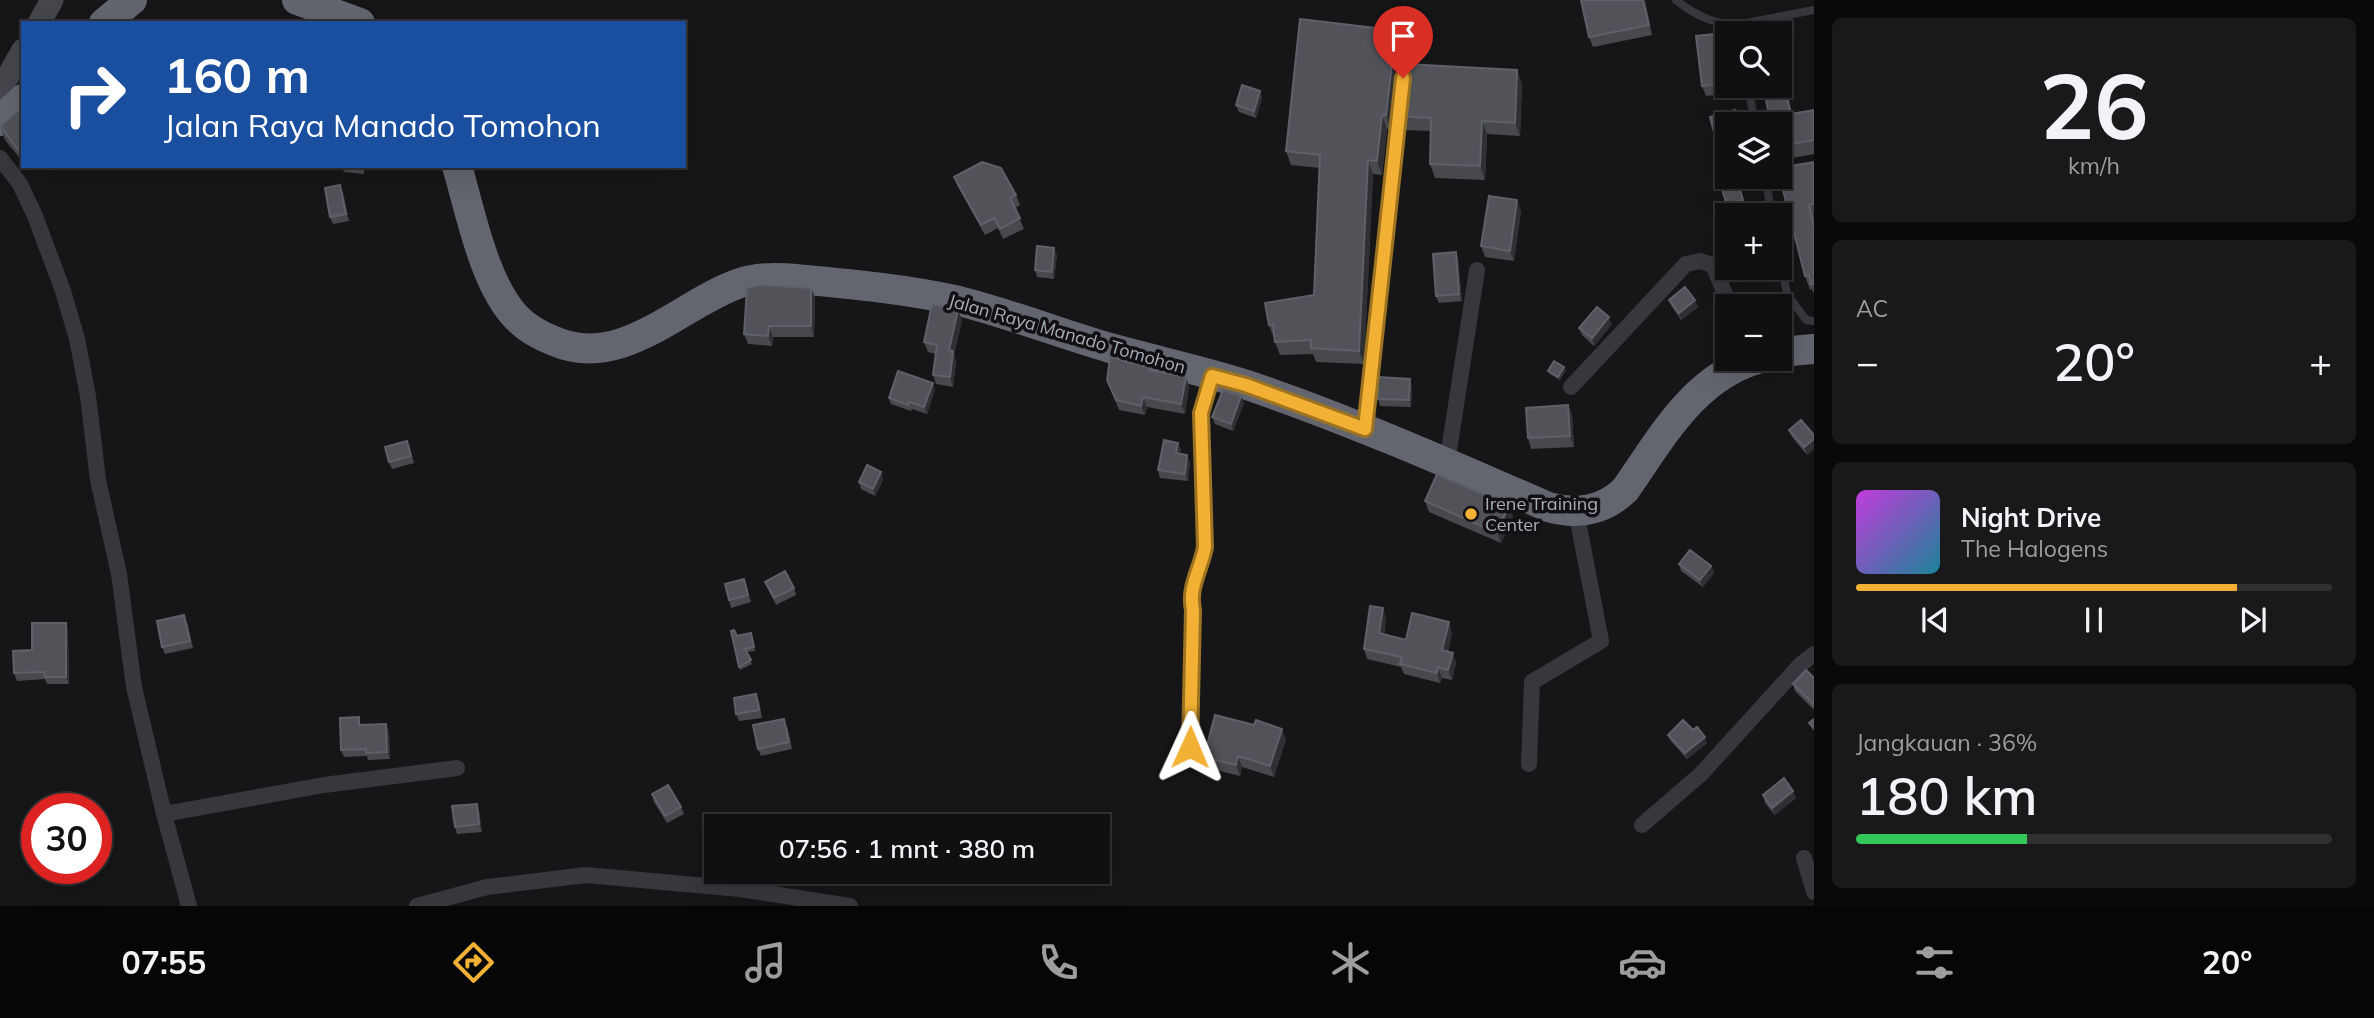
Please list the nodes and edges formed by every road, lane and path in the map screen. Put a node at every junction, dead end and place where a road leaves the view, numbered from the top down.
1 (52, 0) edge
2 (132, 0) edge
3 (297, 0) edge
4 (1676, 0) edge
5 (1814, 10) edge
6 (40, 21) edge
7 (106, 21) edge
8 (355, 21) edge
9 (1769, 21) edge
10 (1715, 23) edge
11 (21, 53) edge
12 (1403, 78) edge
13 (0, 90) edge
14 (21, 101) edge
15 (0, 119) edge
16 (0, 158) edge
17 (458, 168) edge
18 (1477, 270) dead end
19 (1784, 280) edge
20 (1725, 294) edge
21 (1814, 321) edge
22 (1814, 349) edge
23 (1792, 351) edge
24 (1728, 371) edge
25 (1212, 376) junction
26 (1572, 387) dead end
27 (1365, 429) junction
28 (1447, 463) junction
29 (1576, 511) junction
30 (1808, 659) edge
31 (1814, 676) edge
32 (1190, 747) dead end
33 (1529, 764) dead end
34 (457, 768) dead end
35 (164, 814) junction
36 (1642, 825) dead end
37 (1804, 858) dead end
38 (1814, 892) edge
39 (189, 906) edge
40 (417, 906) edge
41 (850, 906) edge

1 - 6 street
2 - 7 highway
3 - 8 highway
4 - 10 lane
5 - 9 lane
11 - 13 street
12 - 27 lane
14 - 15 highway
16 - 35 street
17 - 25 highway, Jalan Raya Manado Tomohon
18 - 28 street
19 - 21 lane
20 - 26 street
22 - 23 highway
24 - 29 highway, Jalan Raya Manado Tomohon
25 - 27 highway, Jalan Raya Manado Tomohon
25 - 32 street
27 - 28 highway, Jalan Raya Manado Tomohon
28 - 29 highway, Jalan Raya Manado Tomohon
29 - 33 street
30 - 31 street
30 - 36 street
34 - 35 street
35 - 39 street
37 - 38 street
40 - 41 street

